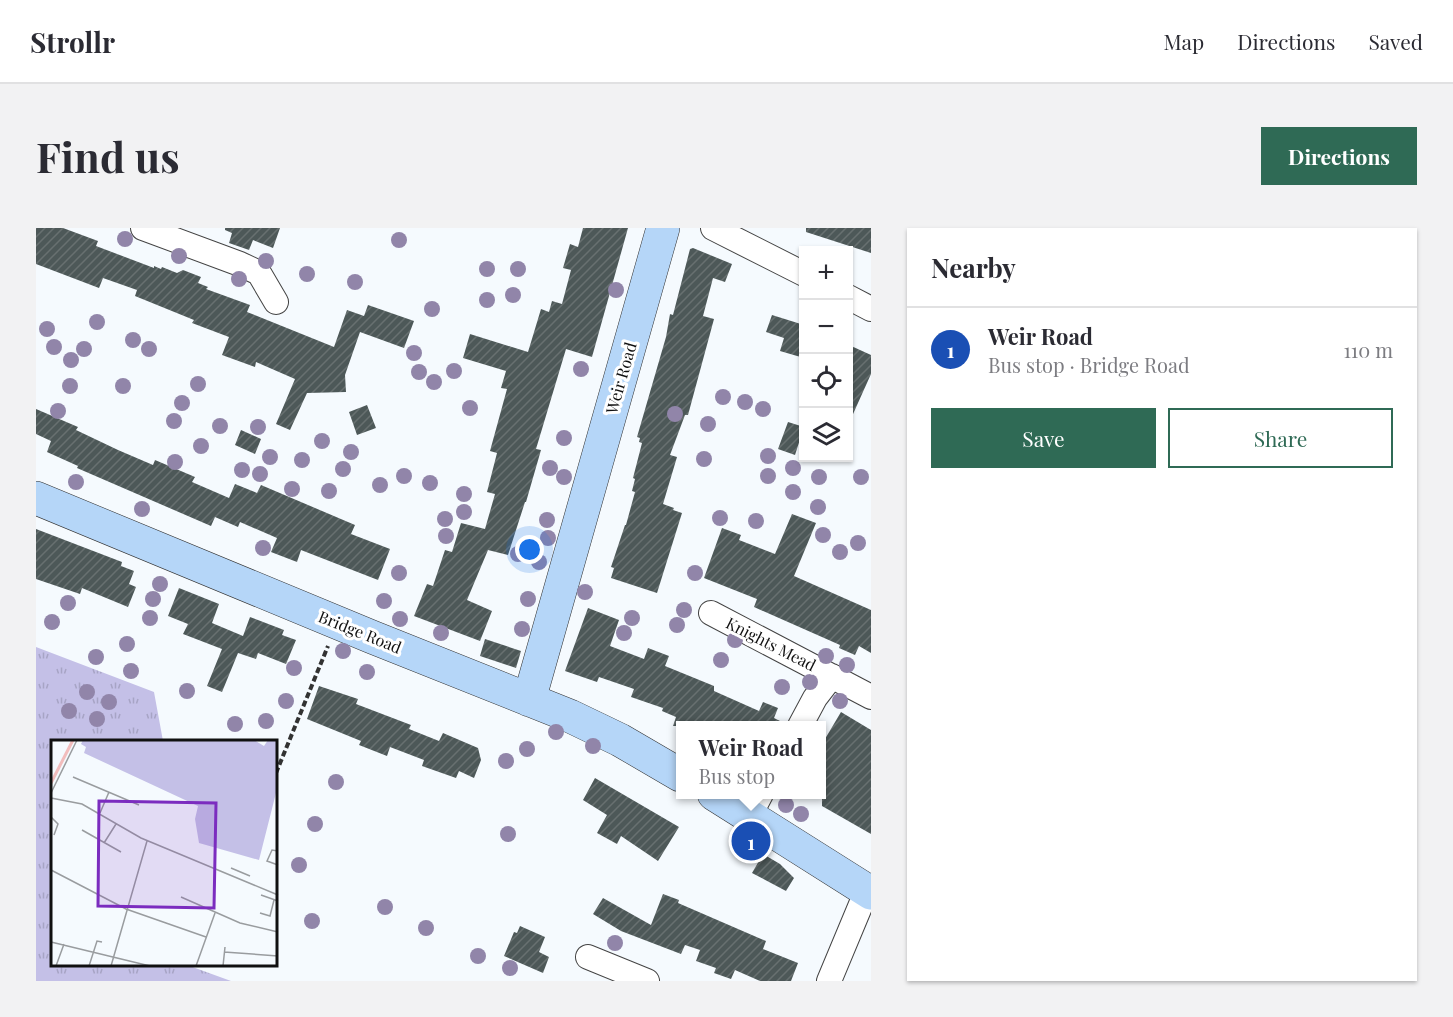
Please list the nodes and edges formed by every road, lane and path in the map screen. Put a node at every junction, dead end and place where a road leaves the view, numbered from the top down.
1 (143, 228) edge
2 (663, 228) edge
3 (713, 228) edge
4 (799, 271) edge
5 (853, 299) edge
6 (276, 302) dead end
7 (871, 309) edge
8 (36, 498) edge
9 (711, 613) dead end
10 (337, 623) junction
11 (832, 676) junction
12 (871, 696) edge
13 (529, 700) junction
14 (803, 721) edge
15 (278, 768) edge
16 (676, 772) edge
17 (729, 799) edge
18 (755, 806) edge
19 (869, 892) edge
20 (588, 957) dead end
21 (647, 981) edge
22 (829, 981) edge

1 - 6 street
2 - 13 main road, Weir Road
3 - 4 street
5 - 7 street
8 - 10 main road, Bridge Road
9 - 11 street, Knights Mead
10 - 13 main road, Bridge Road
10 - 15 path
11 - 12 street, Knights Mead
11 - 14 street, Knights Mead
13 - 16 main road, Bridge Road
17 - 18 main road
18 - 19 main road
19 - 22 street
20 - 21 street

